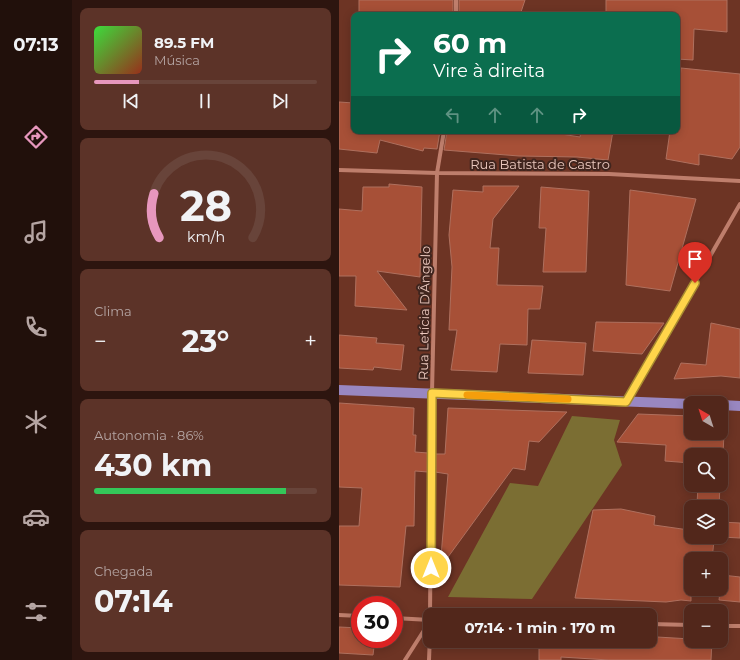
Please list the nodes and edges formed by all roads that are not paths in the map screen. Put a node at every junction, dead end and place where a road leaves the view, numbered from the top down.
1 (456, 0) edge
2 (456, 12) edge
3 (444, 134) edge
4 (339, 170) edge
5 (437, 173) junction
6 (740, 181) edge
7 (740, 204) edge
8 (339, 390) edge
9 (432, 393) junction
10 (626, 402) junction
11 (684, 404) edge
12 (728, 405) edge
13 (740, 406) edge
14 (431, 608) edge
15 (339, 615) edge
16 (351, 616) edge
17 (403, 618) edge
18 (423, 620) edge
19 (657, 624) edge
20 (684, 625) edge
21 (728, 626) edge
22 (740, 626) edge
23 (423, 631) edge
24 (429, 648) edge
25 (405, 660) edge
26 (429, 660) edge

1 - 2 street
3 - 5 street, Rua Letícia D'Ângelo
4 - 5 street, Rua Batista de Castro
5 - 6 street, Rua Batista de Castro
5 - 9 street, Rua Letícia D'Ângelo
7 - 10 street
8 - 9 main road
9 - 10 main road
9 - 14 street, Rua Letícia D'Ângelo
10 - 11 main road
12 - 13 main road
15 - 16 street
17 - 18 street
19 - 20 street
21 - 22 street
23 - 25 street
24 - 26 street

